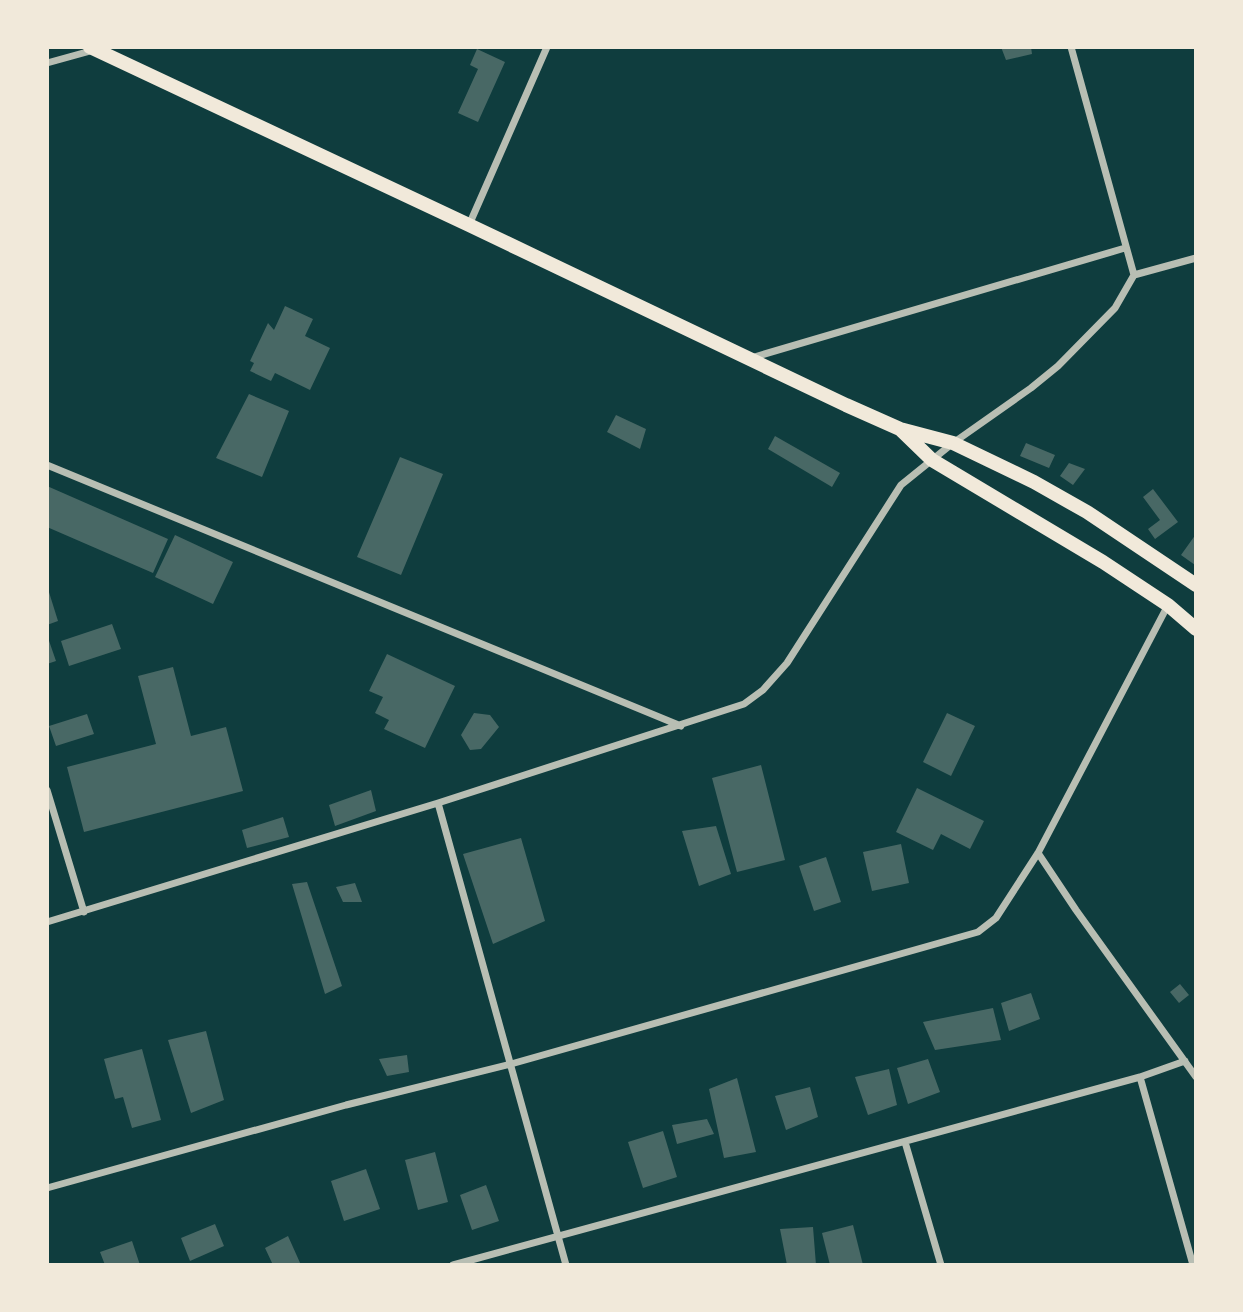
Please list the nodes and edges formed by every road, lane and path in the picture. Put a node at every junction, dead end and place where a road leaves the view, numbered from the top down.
1 (547, 47) edge
2 (1071, 47) edge
3 (93, 49) edge
4 (47, 63) edge
5 (469, 225) junction
6 (1125, 248) junction
7 (1196, 258) edge
8 (1134, 275) junction
9 (747, 359) junction
10 (900, 429) junction
11 (953, 443) junction
12 (932, 460) junction
13 (47, 465) edge
14 (1196, 584) edge
15 (1168, 606) junction
16 (1196, 629) edge
17 (681, 726) junction
18 (47, 790) edge
19 (438, 803) junction
20 (1038, 853) junction
21 (84, 912) junction
22 (47, 922) edge
23 (1185, 1061) junction
24 (511, 1064) junction
25 (1140, 1077) junction
26 (1196, 1077) edge
27 (905, 1142) junction
28 (47, 1188) edge
29 (558, 1235) junction
30 (453, 1265) edge
31 (566, 1265) edge
32 (941, 1265) edge
33 (1193, 1265) edge

1 - 5 street
2 - 6 street
3 - 4 street
3 - 5 main road
5 - 9 main road
6 - 8 street
6 - 9 street
7 - 8 street
8 - 11 street
9 - 10 main road
10 - 11 main road
10 - 12 main road
11 - 12 street
11 - 14 main road
12 - 15 main road
12 - 17 street
13 - 17 street
15 - 16 main road
15 - 20 street
17 - 19 street
18 - 21 street
19 - 21 street
19 - 24 street
20 - 23 street
20 - 24 street
21 - 22 street
23 - 25 street
23 - 26 street
24 - 28 street
24 - 29 street
25 - 27 street
25 - 33 street
27 - 29 street
27 - 32 street
29 - 30 street
29 - 31 street

